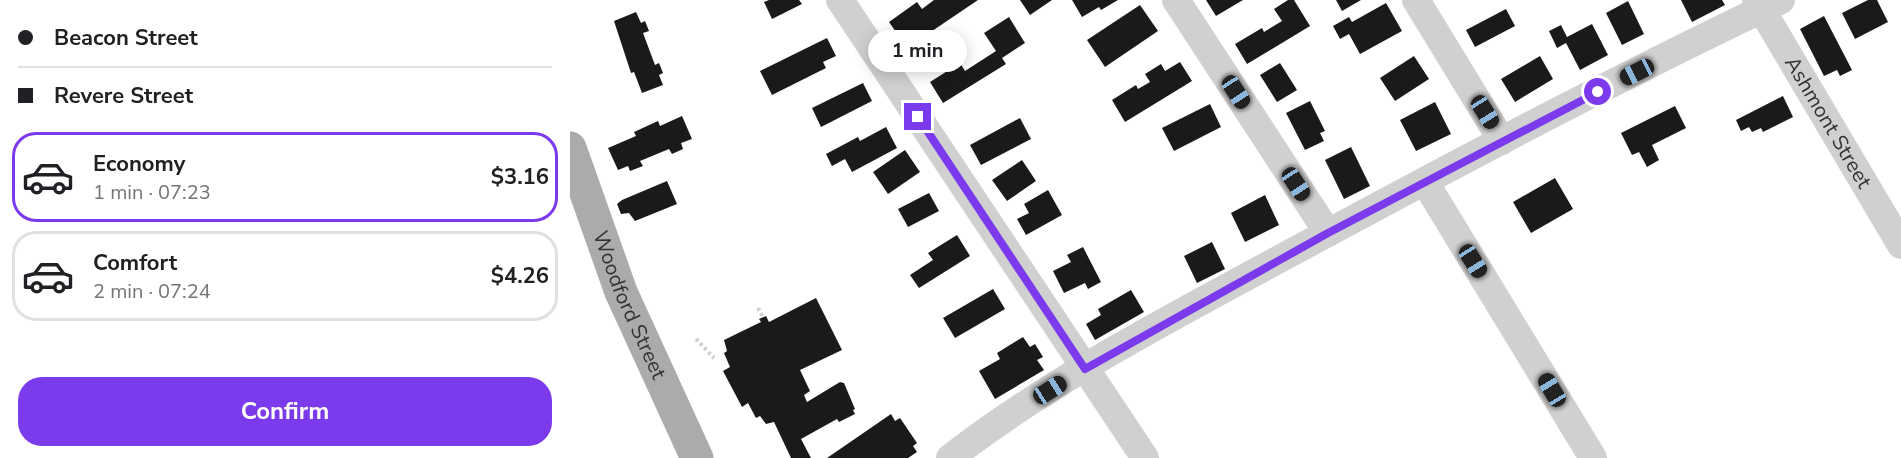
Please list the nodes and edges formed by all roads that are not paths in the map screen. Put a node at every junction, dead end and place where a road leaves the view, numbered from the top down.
1 (840, 0) edge
2 (1176, 0) edge
3 (1416, 0) edge
4 (1766, 3) edge
5 (1503, 141) junction
6 (570, 148) edge
7 (1425, 182) junction
8 (1328, 233) junction
9 (1901, 245) edge
10 (1085, 369) junction
11 (697, 458) edge
12 (950, 458) edge
13 (1145, 458) edge
14 (1593, 458) edge

1 - 10 street
2 - 8 street
3 - 5 street
4 - 5 street
4 - 9 street, Ashmont Street
5 - 7 street
6 - 11 main road, Woodford Street
7 - 8 street
7 - 14 street
8 - 10 street
10 - 12 street
10 - 13 street

